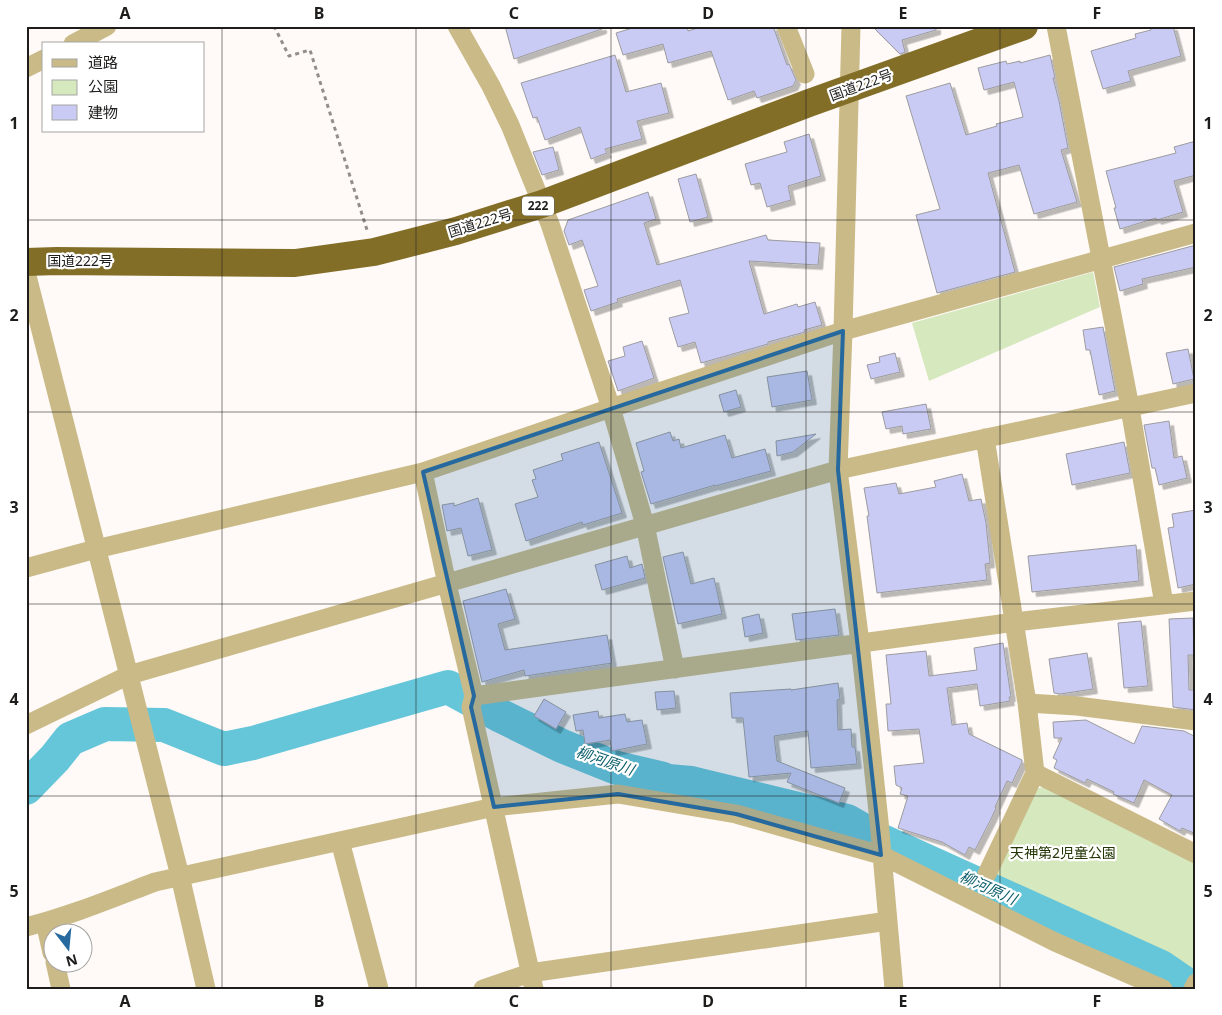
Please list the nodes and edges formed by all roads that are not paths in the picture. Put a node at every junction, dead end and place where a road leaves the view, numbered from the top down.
1 (107, 26) edge
2 (457, 26) edge
3 (786, 26) edge
4 (851, 26) edge
5 (1024, 26) edge
6 (1056, 26) edge
7 (77, 42) edge
8 (42, 60) edge
9 (26, 68) edge
10 (805, 74) dead end
11 (850, 89) junction
12 (542, 204) junction
13 (1196, 233) edge
14 (1102, 260) junction
15 (26, 262) edge
16 (26, 272) edge
17 (843, 331) junction
18 (1196, 393) edge
19 (1129, 407) junction
20 (611, 408) junction
21 (985, 438) junction
22 (838, 470) junction
23 (422, 472) junction
24 (645, 525) junction
25 (96, 549) junction
26 (26, 568) edge
27 (447, 584) junction
28 (1196, 601) edge
29 (1164, 604) junction
30 (1015, 622) junction
31 (860, 643) junction
32 (675, 669) junction
33 (129, 675) junction
34 (472, 702) junction
35 (1028, 703) junction
36 (1196, 721) edge
37 (26, 725) edge
38 (1035, 773) junction
39 (494, 807) junction
40 (340, 841) junction
41 (1196, 854) edge
42 (882, 855) junction
43 (987, 874) dead end
44 (180, 876) junction
45 (888, 921) junction
46 (45, 922) edge
47 (42, 923) edge
48 (26, 927) edge
49 (57, 972) edge
50 (532, 981) edge
51 (1196, 983) edge
52 (61, 989) edge
53 (206, 989) edge
54 (379, 989) edge
55 (483, 989) edge
56 (894, 989) edge
57 (1163, 989) edge
58 (1193, 989) edge

1 - 7 street
2 - 12 street
3 - 10 street
4 - 11 street
5 - 11 highway, 国道222号 / 222
6 - 14 street
8 - 9 street
11 - 12 highway, 国道222号 / 222
11 - 17 street
12 - 15 highway, 国道222号 / 222
12 - 20 street
13 - 14 street
14 - 17 street
14 - 19 street
16 - 25 street
17 - 20 street
17 - 22 street
18 - 19 street
19 - 21 street
19 - 29 street
20 - 23 street
20 - 24 street
21 - 22 street
21 - 30 street
22 - 24 street
22 - 31 street
23 - 25 street
23 - 27 street
24 - 27 street
24 - 32 street
25 - 26 street
25 - 33 street
27 - 33 street
27 - 34 street
28 - 29 street
29 - 30 street
30 - 31 street
30 - 35 street
31 - 32 street
31 - 42 street
32 - 34 street
33 - 37 street
33 - 44 street
34 - 39 street
35 - 36 street
35 - 38 street
38 - 41 street
38 - 43 street
39 - 40 street
39 - 42 street
39 - 50 street
40 - 44 street
40 - 54 street
42 - 45 street
42 - 57 street
44 - 46 street
44 - 53 street
45 - 50 street
45 - 56 street
47 - 48 street
49 - 52 street
50 - 55 street
51 - 58 street

